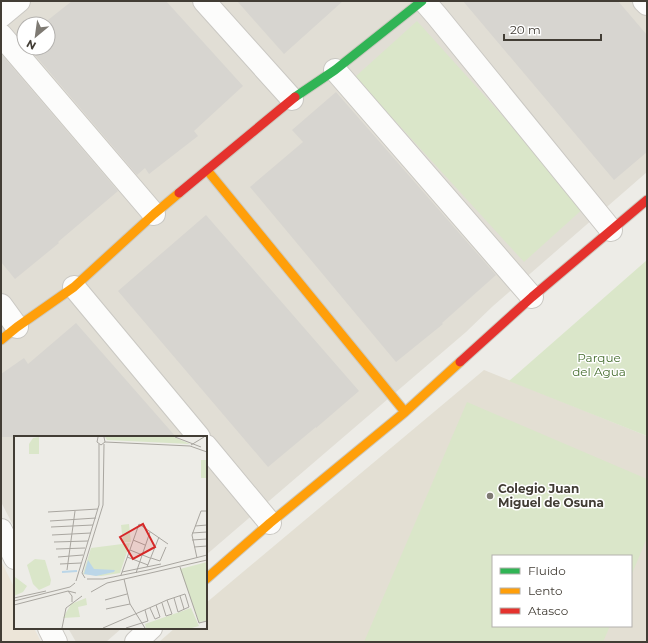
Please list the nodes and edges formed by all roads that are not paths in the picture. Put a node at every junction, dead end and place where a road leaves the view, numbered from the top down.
1 (19, 1) edge
2 (204, 1) edge
3 (423, 1) edge
4 (644, 1) edge
5 (647, 4) edge
6 (1, 16) edge
7 (1, 35) edge
8 (335, 70) junction
9 (292, 99) junction
10 (208, 170) junction
11 (647, 200) edge
12 (154, 214) junction
13 (611, 230) junction
14 (74, 287) junction
15 (532, 297) junction
16 (1, 305) edge
17 (9, 334) edge
18 (405, 412) junction
19 (198, 436) edge
20 (207, 447) edge
21 (270, 523) junction
22 (1, 530) edge
23 (14, 556) edge
24 (207, 578) edge
25 (50, 629) edge
26 (150, 629) edge
27 (56, 642) edge
28 (136, 642) edge

1 - 6 street
2 - 9 street
3 - 8 street
3 - 13 street
4 - 5 street
7 - 12 street
8 - 9 street
8 - 15 street
9 - 10 street
10 - 12 street
10 - 18 street
11 - 13 street
12 - 14 street
13 - 15 street
14 - 17 street
14 - 19 street
15 - 18 street
16 - 17 street
18 - 21 street
20 - 21 street
21 - 24 street
22 - 23 street
25 - 27 street
26 - 28 street

